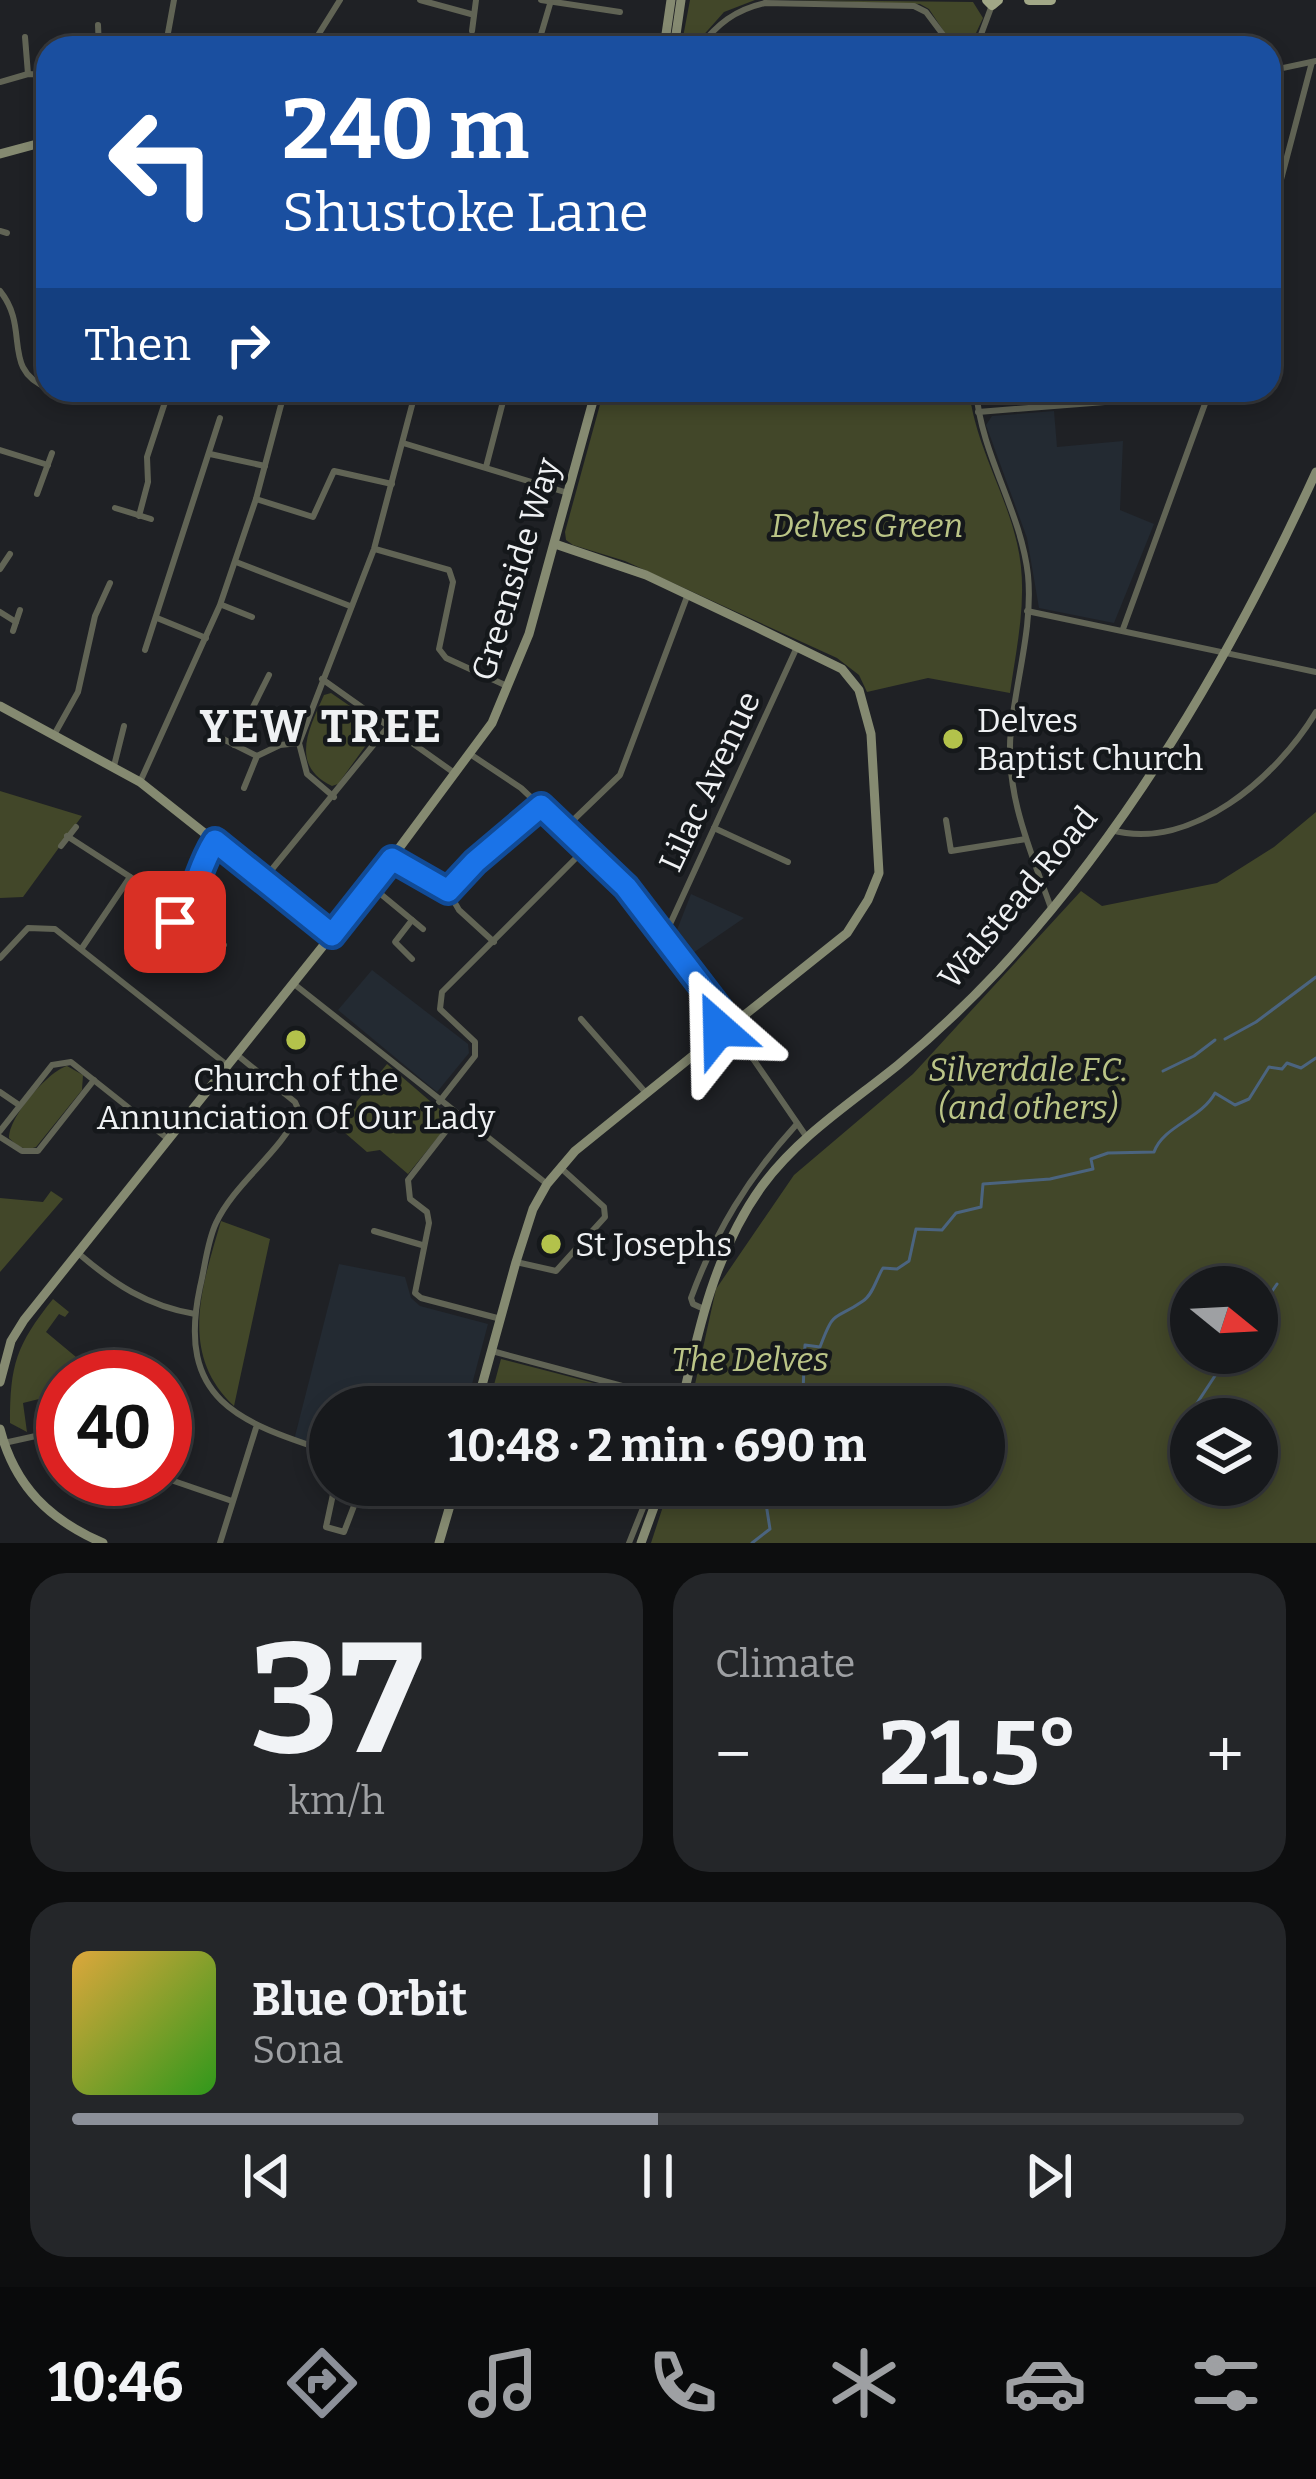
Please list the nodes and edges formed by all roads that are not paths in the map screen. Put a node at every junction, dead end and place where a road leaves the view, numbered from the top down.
1 (174, 0) edge
2 (339, 0) edge
3 (420, 0) edge
4 (476, 0) edge
5 (671, 0) edge
6 (681, 0) edge
7 (1029, 0) edge
8 (1051, 0) edge
9 (546, 2) edge
10 (992, 2) edge
11 (593, 3) edge
12 (620, 12) dead end
13 (472, 14) junction
14 (98, 25) dead end
15 (472, 31) dead end
16 (99, 36) edge
17 (169, 36) edge
18 (317, 36) edge
19 (539, 36) edge
20 (666, 36) edge
21 (676, 36) edge
22 (709, 36) edge
23 (945, 36) edge
24 (980, 36) edge
25 (25, 37) dead end
26 (1314, 61) edge
27 (1281, 68) edge
28 (28, 74) junction
29 (36, 74) edge
30 (0, 82) edge
31 (36, 144) edge
32 (0, 154) edge
33 (1282, 176) joint
34 (1281, 180) edge
35 (0, 291) edge
36 (0, 343) edge
37 (14, 345) junction
38 (36, 382) edge
39 (166, 402) edge
40 (282, 402) edge
41 (413, 402) edge
42 (503, 402) edge
43 (593, 402) edge
44 (977, 402) edge
45 (1094, 402) edge
46 (1206, 402) edge
47 (978, 412) junction
48 (220, 418) dead end
49 (403, 443) junction
50 (0, 450) edge
51 (52, 453) dead end
52 (210, 454) junction
53 (48, 465) junction
54 (265, 466) junction
55 (486, 467) junction
56 (1316, 472) edge
57 (392, 484) junction
58 (37, 494) dead end
59 (568, 494) junction
60 (256, 499) junction
61 (115, 508) dead end
62 (139, 516) junction
63 (151, 519) dead end
64 (555, 544) junction
65 (374, 549) junction
66 (10, 554) dead end
67 (236, 562) junction
68 (2, 568) edge
69 (16, 577) dead end
70 (110, 583) dead end
71 (93, 586) dead end
72 (104, 591) junction
73 (688, 594) junction
74 (220, 605) junction
75 (351, 606) junction
76 (20, 610) dead end
77 (1028, 611) junction
78 (0, 612) edge
79 (157, 617) junction
80 (252, 617) dead end
81 (1123, 630) junction
82 (206, 638) junction
83 (797, 647) junction
84 (146, 650) dead end
85 (1224, 652) junction
86 (1316, 672) edge
87 (269, 675) dead end
88 (322, 679) junction
89 (263, 686) junction
90 (510, 687) junction
91 (275, 695) dead end
92 (0, 706) edge
93 (1316, 712) edge
94 (124, 726) dead end
95 (388, 728) junction
96 (54, 735) junction
97 (214, 735) dead end
98 (298, 743) junction
99 (234, 745) junction
100 (470, 754) junction
101 (256, 756) junction
102 (114, 766) junction
103 (456, 774) junction
104 (140, 782) junction
105 (244, 788) dead end
106 (334, 797) junction
107 (541, 806) junction
108 (946, 820) dead end
109 (76, 827) dead end
110 (565, 828) junction
111 (713, 828) junction
112 (1111, 830) junction
113 (67, 836) junction
114 (1025, 838) junction
115 (215, 841) junction
116 (61, 846) dead end
117 (586, 848) junction
118 (392, 859) junction
119 (788, 862) dead end
120 (264, 879) junction
121 (371, 886) junction
122 (448, 891) junction
123 (1052, 908) junction
124 (164, 914) dead end
125 (412, 920) junction
126 (175, 922) junction
127 (423, 929) dead end
128 (662, 934) junction
129 (332, 935) junction
130 (494, 942) junction
131 (224, 945) dead end
132 (82, 948) junction
133 (215, 954) junction
134 (0, 958) edge
135 (412, 959) dead end
136 (208, 963) dead end
137 (294, 984) junction
138 (728, 1015) junction
139 (581, 1019) dead end
140 (731, 1035) junction
141 (236, 1054) junction
142 (227, 1065) junction
143 (94, 1080) junction
144 (0, 1092) edge
145 (646, 1093) junction
146 (440, 1102) junction
147 (19, 1105) junction
148 (457, 1117) junction
149 (796, 1125) junction
150 (0, 1134) edge
151 (807, 1136) junction
152 (168, 1139) junction
153 (559, 1167) junction
154 (547, 1184) junction
155 (389, 1224) dead end
156 (374, 1231) dead end
157 (387, 1235) junction
158 (423, 1245) junction
159 (78, 1252) junction
160 (516, 1262) junction
161 (704, 1309) junction
162 (195, 1314) junction
163 (501, 1319) junction
164 (6, 1339) edge
165 (492, 1351) junction
166 (0, 1382) edge
167 (482, 1386) edge
168 (617, 1386) edge
169 (685, 1386) edge
170 (256, 1428) junction
171 (0, 1429) edge
172 (36, 1436) edge
173 (4, 1443) junction
174 (309, 1445) edge
175 (192, 1487) edge
176 (232, 1501) junction
177 (330, 1506) edge
178 (354, 1506) edge
179 (449, 1506) edge
180 (648, 1506) edge
181 (650, 1506) edge
182 (103, 1543) edge
183 (220, 1543) edge
184 (439, 1543) edge
185 (628, 1543) edge
186 (641, 1543) edge

1 - 17 street
2 - 18 street
3 - 13 street
4 - 13 street
5 - 20 street
6 - 21 street
7 - 8 main road
9 - 11 street
9 - 19 street
10 - 24 street
11 - 12 street
13 - 15 street
14 - 16 street
22 - 23 street
25 - 28 street
26 - 27 street
26 - 33 street
28 - 29 street
28 - 30 street
31 - 32 street
33 - 34 street
35 - 37 street
36 - 37 street
37 - 38 street
39 - 62 street
40 - 54 street
41 - 49 street
42 - 55 street
43 - 59 street, Greenside Way
44 - 47 street
45 - 47 street
46 - 81 street
47 - 77 street
48 - 52 street
49 - 55 street
49 - 57 street
50 - 53 street
51 - 53 street
52 - 54 street
52 - 79 street
53 - 58 street
54 - 60 street
55 - 59 street
56 - 85 street, Walstead Road
57 - 60 street
57 - 65 street
59 - 64 street, Greenside Way
60 - 67 street
61 - 62 street
62 - 63 street
64 - 73 street
64 - 90 street, Greenside Way
65 - 75 street
65 - 90 street
66 - 68 street
67 - 74 street
67 - 75 street
68 - 69 street
70 - 72 street
71 - 72 street
72 - 96 street
73 - 83 street
73 - 110 street
74 - 80 street
74 - 82 street
75 - 88 street
76 - 78 street
77 - 81 street
77 - 114 street
79 - 82 street
79 - 84 street
81 - 85 street
82 - 104 street
83 - 111 street, Lilac Avenue
83 - 138 street
85 - 86 street
85 - 112 street, Walstead Road
87 - 89 street
88 - 95 street
88 - 98 street
89 - 91 street
89 - 99 street
90 - 100 street, Greenside Way
92 - 96 street
93 - 112 street
94 - 102 street
95 - 103 street
95 - 106 street
96 - 102 street
97 - 99 street
98 - 101 street
98 - 106 street
99 - 101 street
100 - 103 street, Greenside Way
100 - 107 street
101 - 105 street
102 - 104 street
103 - 118 street, Greenside Way
104 - 115 street
106 - 120 street
107 - 110 street
107 - 122 street
108 - 114 street
109 - 113 street
110 - 117 street
111 - 119 street
111 - 128 street, Lilac Avenue
112 - 123 street, Walstead Road
113 - 116 street
113 - 132 street
114 - 123 street
115 - 120 street
115 - 126 street
117 - 128 street
117 - 130 street
118 - 121 street, Greenside Way
118 - 122 street
120 - 129 street
121 - 125 street
121 - 129 street, Greenside Way
122 - 130 street
123 - 151 street, Walstead Road
124 - 126 street
125 - 127 street
125 - 135 street
126 - 133 street
128 - 138 street
129 - 137 street, Greenside Way
130 - 146 street
131 - 133 street
132 - 134 street
132 - 142 street
133 - 136 street
137 - 141 street, Greenside Way
137 - 146 street
138 - 140 street
138 - 140 street
139 - 145 street
140 - 145 street
140 - 149 street
141 - 142 street, Greenside Way
141 - 162 street
142 - 152 street, Greenside Way
143 - 147 street
143 - 150 street
143 - 152 street
144 - 147 street
145 - 153 street
146 - 148 street
147 - 150 street
148 - 154 street
148 - 158 street
149 - 151 street
149 - 161 street, Walstead Road
151 - 161 street, Walstead Road
152 - 159 street, Greenside Way
153 - 154 street
153 - 160 street
154 - 160 street
155 - 157 street
156 - 157 street
157 - 158 street
158 - 163 street
159 - 162 street
159 - 164 street, Greenside Way
160 - 163 street
161 - 169 street, Walstead Road
162 - 170 street
163 - 165 street
164 - 166 street
165 - 167 street
165 - 168 street
170 - 174 street
170 - 176 street
171 - 173 street
172 - 173 street
173 - 182 street
175 - 176 street
176 - 183 street
177 - 178 street
179 - 184 street
180 - 185 street
181 - 186 street

